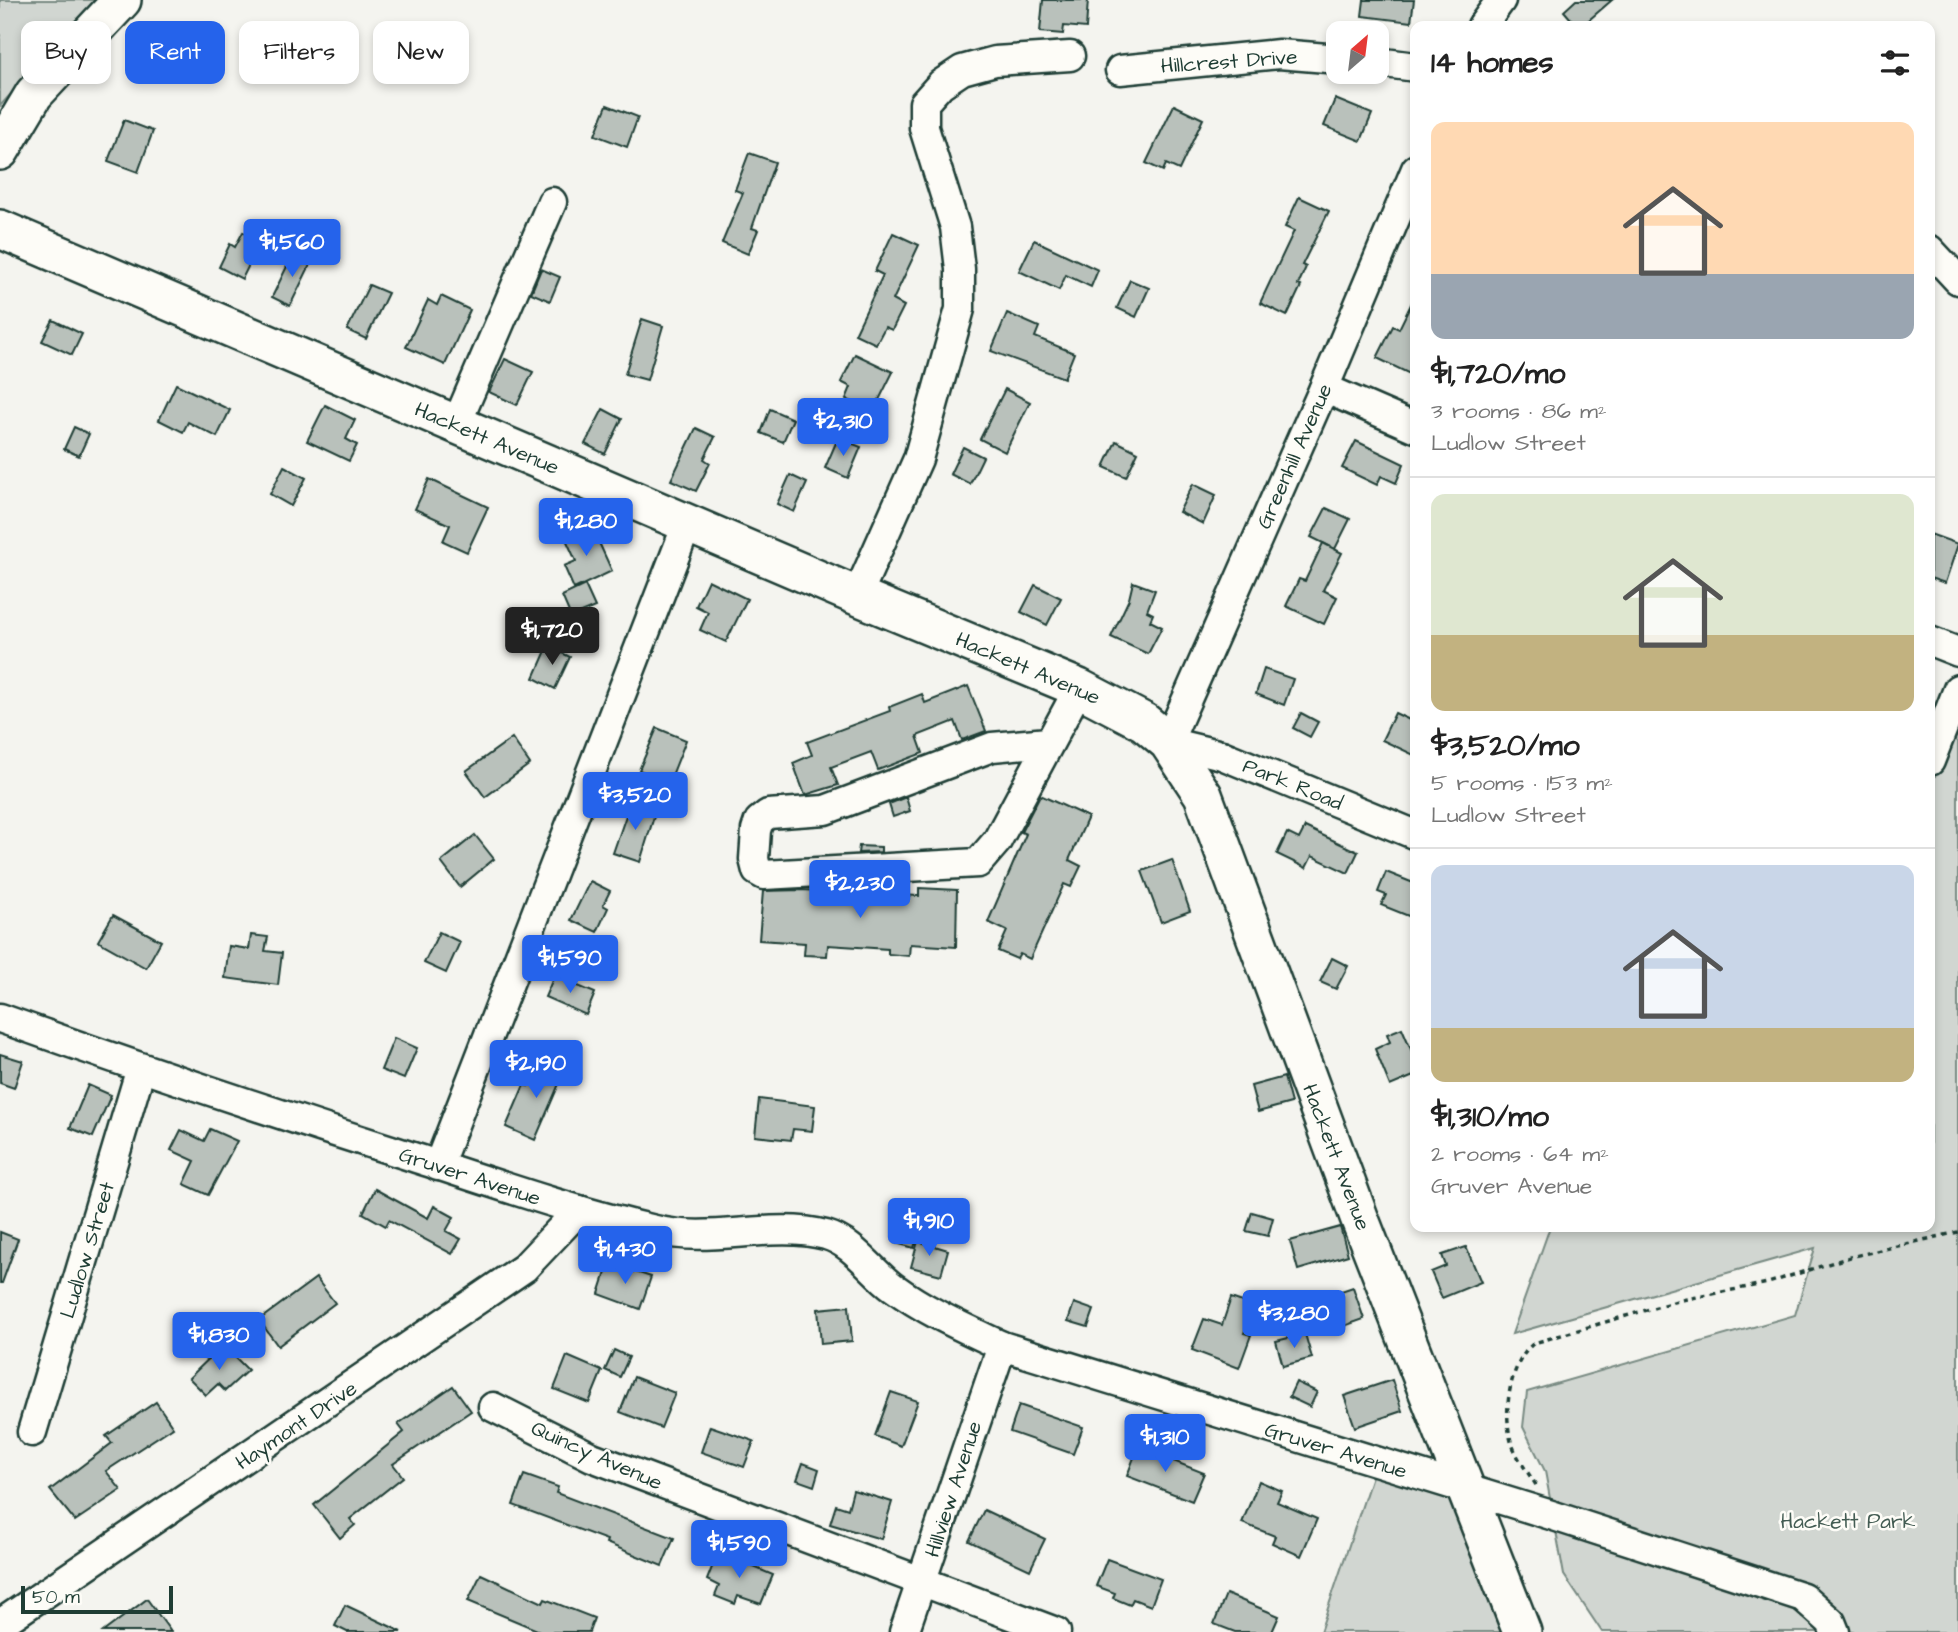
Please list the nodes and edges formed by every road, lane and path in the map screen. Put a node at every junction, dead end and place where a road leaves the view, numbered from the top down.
1 (122, 0) edge
2 (1501, 0) edge
3 (1486, 21) edge
4 (1070, 56) dead end
5 (1326, 58) edge
6 (1390, 64) edge
7 (1410, 66) edge
8 (1120, 70) dead end
9 (0, 151) edge
10 (1410, 183) edge
11 (552, 202) dead end
12 (0, 229) edge
13 (1935, 255) edge
14 (1958, 280) edge
15 (1324, 388) junction
16 (456, 425) junction
17 (1410, 425) edge
18 (688, 522) junction
19 (857, 596) junction
20 (1935, 643) edge
21 (1958, 652) edge
22 (1079, 688) junction
23 (1958, 689) edge
24 (1048, 742) junction
25 (1168, 742) junction
26 (1935, 748) edge
27 (1410, 833) edge
28 (0, 1018) edge
29 (141, 1068) junction
30 (438, 1166) junction
31 (579, 1210) junction
32 (1958, 1232) edge
33 (1002, 1346) junction
34 (493, 1406) dead end
35 (32, 1432) dead end
36 (1467, 1491) junction
37 (1551, 1515) junction
38 (921, 1583) junction
39 (0, 1624) edge
40 (904, 1632) edge
41 (1056, 1632) edge
42 (1522, 1632) edge
43 (1835, 1632) edge

1 - 9 main road
2 - 3 street
4 - 19 street
5 - 8 street, Hillcrest Drive
6 - 7 street
10 - 15 street, Greenhill Avenue
11 - 16 street
12 - 16 main road, Hackett Avenue
13 - 14 street
15 - 17 street
15 - 25 street, Greenhill Avenue
16 - 18 main road, Hackett Avenue
18 - 19 main road, Hackett Avenue
18 - 30 street
19 - 22 main road, Hackett Avenue
20 - 21 street
22 - 24 street
22 - 25 main road, Hackett Avenue
23 - 26 street
24 - 24 street
25 - 27 street, Park Road
25 - 36 main road, Hackett Avenue
28 - 29 street, Gruver Avenue
29 - 30 street, Gruver Avenue
29 - 35 street, Ludlow Street
30 - 31 street, Gruver Avenue
31 - 33 street, Gruver Avenue
31 - 39 street, Haymont Drive
32 - 37 path
33 - 36 street, Gruver Avenue
33 - 38 street, Hillview Avenue
34 - 38 street, Quincy Avenue
36 - 37 street, Gruver Avenue
36 - 42 main road, Hackett Avenue
37 - 43 street, Gruver Avenue
38 - 40 street, Hillview Avenue
38 - 41 street, Quincy Avenue

